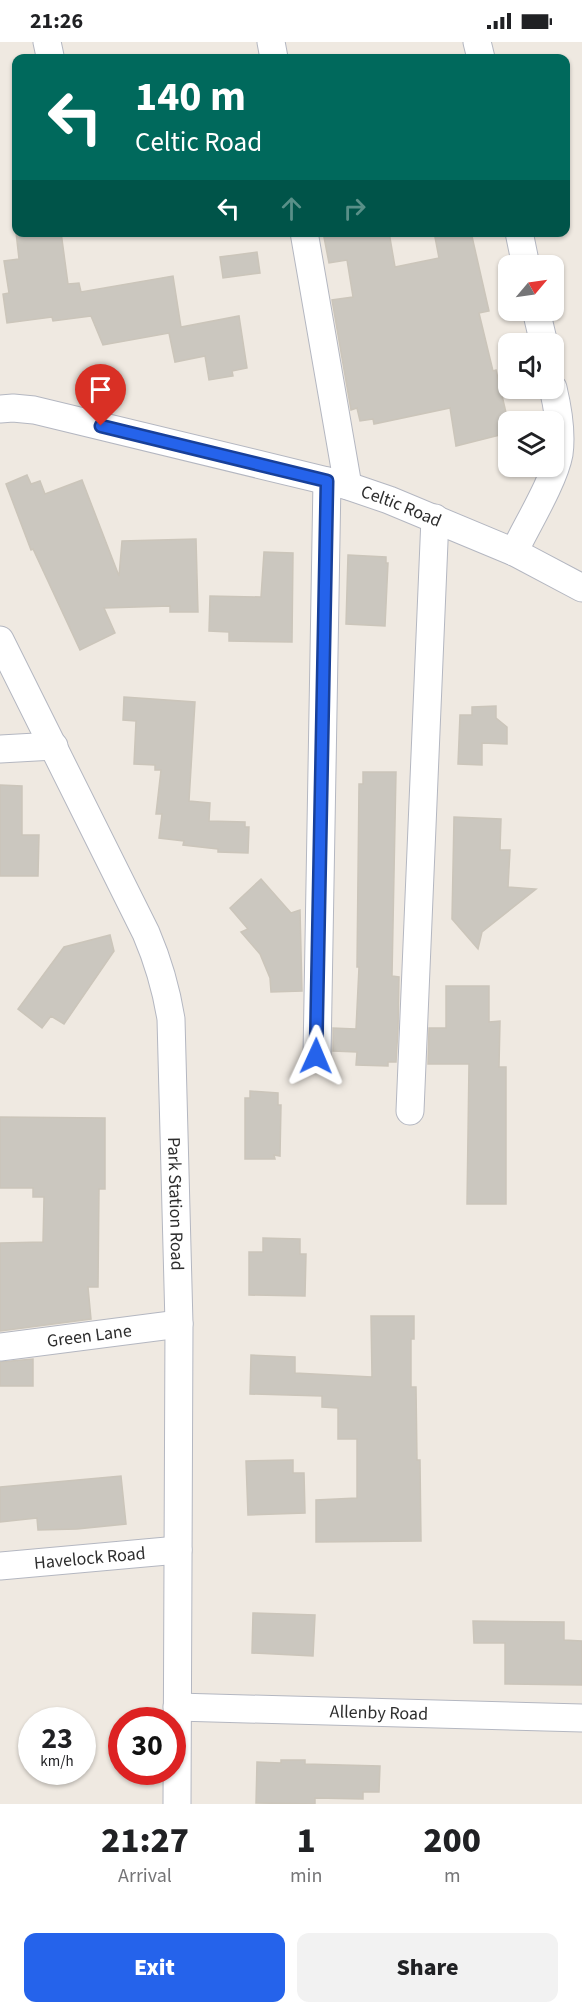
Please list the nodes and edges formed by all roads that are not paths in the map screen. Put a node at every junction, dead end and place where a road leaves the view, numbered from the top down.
1 (305, 237) edge
2 (520, 237) edge
3 (524, 255) edge
4 (555, 399) edge
5 (0, 409) edge
6 (338, 484) junction
7 (435, 518) junction
8 (514, 552) junction
9 (582, 588) edge
10 (0, 640) edge
11 (54, 746) junction
12 (0, 749) edge
13 (316, 1056) dead end
14 (410, 1111) dead end
15 (179, 1324) junction
16 (0, 1347) edge
17 (178, 1550) junction
18 (0, 1566) edge
19 (177, 1707) edge
20 (186, 1707) edge
21 (582, 1718) edge
22 (177, 1785) edge
23 (177, 1804) edge

1 - 6 street
2 - 3 street
4 - 8 street
5 - 6 street, Celtic Road
6 - 7 street, Celtic Road
6 - 13 street
7 - 8 street, Celtic Road
7 - 14 street
8 - 9 street, Celtic Road
10 - 11 street, Park Station Road
11 - 12 street
11 - 15 street, Park Station Road
15 - 16 street, Green Lane
15 - 17 street, Park Station Road
17 - 18 street, Havelock Road
17 - 19 street, Park Station Road
20 - 21 street, Allenby Road
22 - 23 street, Park Station Road

